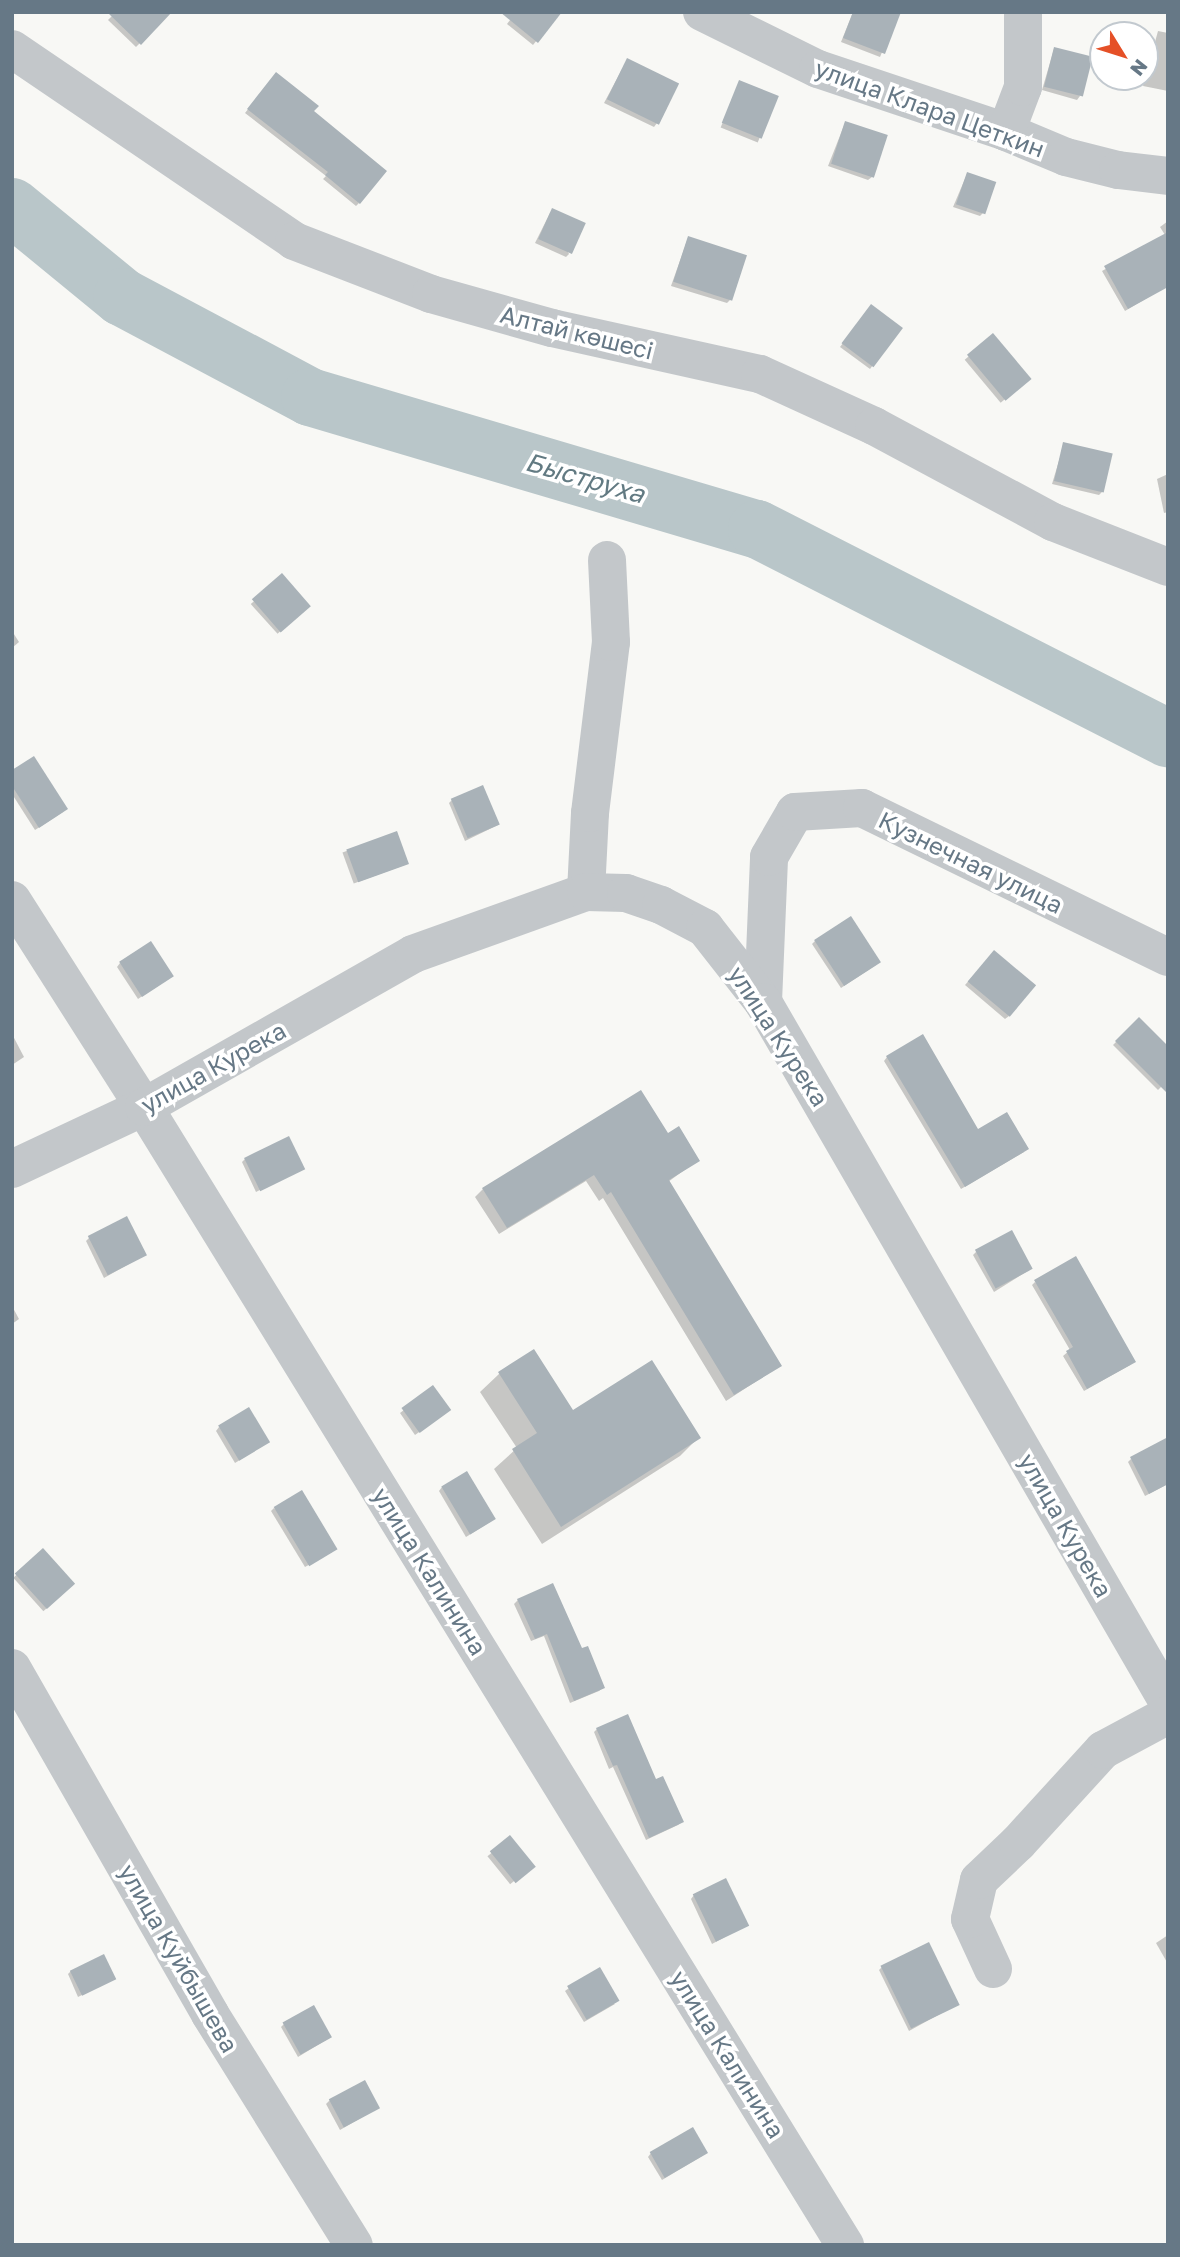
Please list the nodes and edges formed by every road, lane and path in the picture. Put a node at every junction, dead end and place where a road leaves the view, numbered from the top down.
1 (702, 12) edge
2 (1023, 12) edge
3 (12, 49) edge
4 (1006, 132) junction
5 (1168, 176) edge
6 (607, 560) dead end
7 (1168, 567) edge
8 (586, 892) junction
9 (12, 900) edge
10 (1168, 957) edge
11 (763, 1002) junction
12 (144, 1107) junction
13 (12, 1169) edge
14 (12, 1668) edge
15 (1168, 1702) edge
16 (1168, 1715) edge
17 (993, 1969) dead end
18 (354, 2245) edge
19 (845, 2245) edge

1 - 4 street, улица Клара Цеткин
2 - 4 street
3 - 7 street, Алтай көшесі
4 - 5 street, улица Клара Цеткин
6 - 8 street
8 - 11 street, улица Курека
8 - 12 street, улица Курека
9 - 12 street, улица Калинина
10 - 11 street, Кузнечная улица
11 - 15 street, улица Курека
12 - 13 street, улица Курека
12 - 19 street, улица Калинина
14 - 18 street, улица Куйбышева
16 - 17 street

